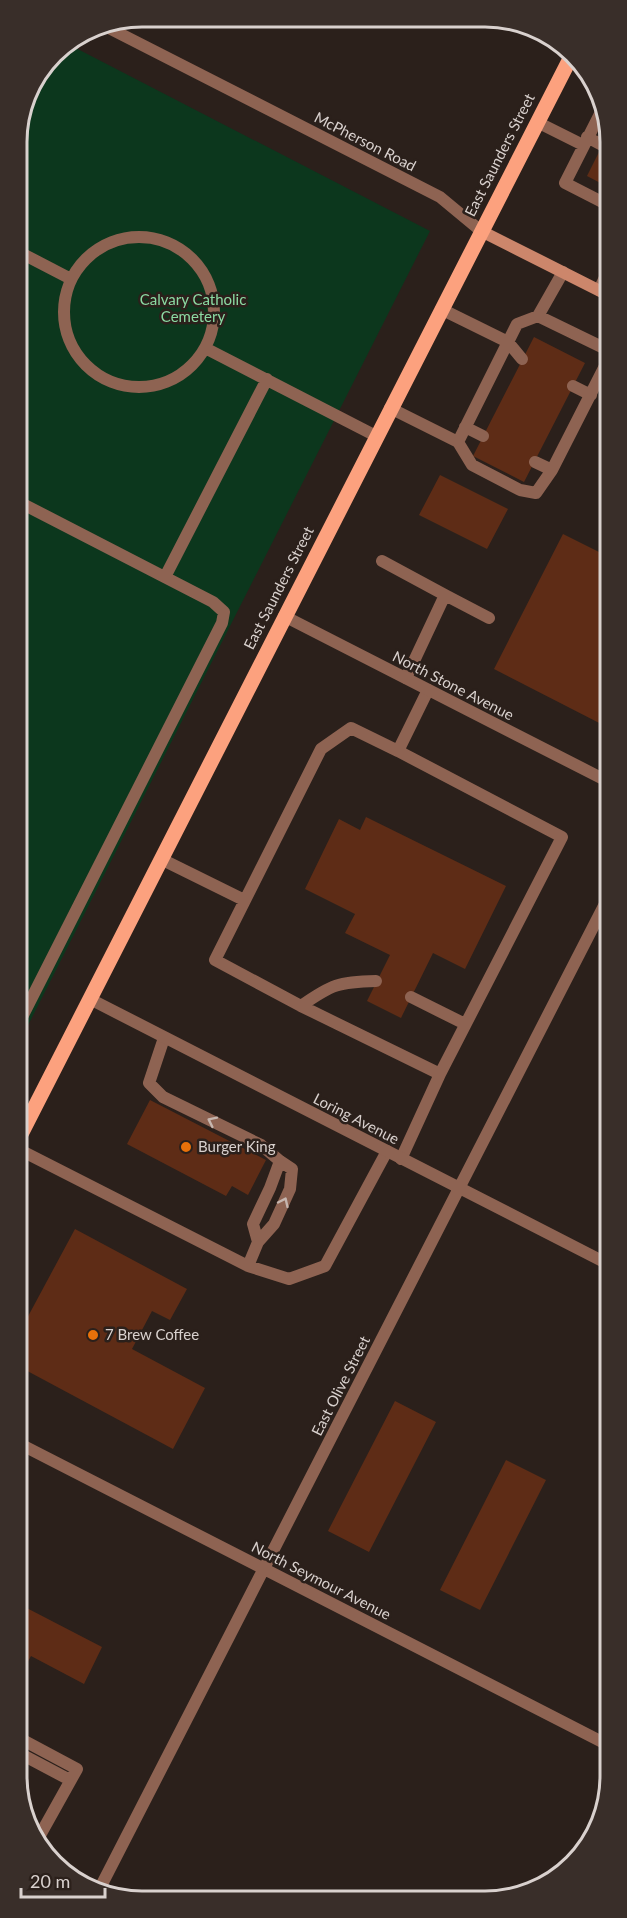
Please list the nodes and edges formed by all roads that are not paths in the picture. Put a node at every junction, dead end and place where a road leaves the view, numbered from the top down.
1 (115, 30) edge
2 (568, 63) edge
3 (598, 118) edge
4 (537, 122) junction
5 (585, 141) junction
6 (600, 145) edge
7 (600, 201) edge
8 (481, 231) junction
9 (27, 256) edge
10 (563, 272) junction
11 (71, 279) junction
12 (600, 291) edge
13 (441, 309) junction
14 (538, 316) junction
15 (507, 342) junction
16 (600, 346) edge
17 (205, 348) junction
18 (522, 359) dead end
19 (600, 376) edge
20 (267, 379) junction
21 (573, 386) dead end
22 (591, 395) junction
23 (390, 408) junction
24 (465, 427) junction
25 (376, 436) junction
26 (483, 436) dead end
27 (458, 442) junction
28 (535, 462) dead end
29 (552, 470) junction
30 (27, 506) edge
31 (382, 561) dead end
32 (165, 577) junction
33 (445, 595) junction
34 (284, 616) junction
35 (489, 618) dead end
36 (406, 678) junction
37 (428, 690) junction
38 (398, 751) junction
39 (600, 777) edge
40 (161, 859) junction
41 (244, 900) junction
42 (600, 914) edge
43 (376, 981) dead end
44 (411, 997) dead end
45 (90, 999) junction
46 (301, 1006) junction
47 (27, 1007) edge
48 (465, 1024) junction
49 (164, 1038) junction
50 (440, 1074) junction
51 (27, 1122) edge
52 (387, 1151) junction
53 (27, 1154) edge
54 (401, 1159) junction
55 (280, 1161) junction
56 (459, 1188) junction
57 (258, 1242) junction
58 (600, 1260) edge
59 (248, 1266) junction
60 (27, 1448) edge
61 (264, 1569) junction
62 (600, 1741) edge
63 (27, 1742) edge
64 (27, 1757) edge
65 (70, 1780) junction
66 (42, 1833) edge
67 (102, 1884) edge

1 - 8 street, McPherson Road
2 - 4 main road, East Saunders Street
3 - 5 street
4 - 5 street
4 - 8 main road, East Saunders Street
5 - 6 street
5 - 7 street
8 - 10 main road, McPherson Road
8 - 13 main road, East Saunders Street
9 - 11 street
10 - 12 main road, McPherson Road
10 - 14 street
11 - 17 street
11 - 17 street
13 - 15 street
13 - 23 main road, East Saunders Street
14 - 15 street
14 - 16 street
15 - 18 street
15 - 24 street
17 - 20 street
19 - 22 street
20 - 25 street
20 - 32 street
21 - 22 street
22 - 29 street
23 - 25 main road, East Saunders Street
23 - 27 street
24 - 26 street
24 - 27 street
25 - 34 main road, East Saunders Street
27 - 29 street
28 - 29 street
30 - 32 street
31 - 33 street
32 - 47 street
33 - 35 street
33 - 36 street
34 - 36 street, North Stone Avenue
34 - 40 main road, East Saunders Street
36 - 37 street, North Stone Avenue
37 - 38 street
37 - 39 street, North Stone Avenue
38 - 41 street
38 - 48 street
40 - 41 street
40 - 45 main road, East Saunders Street
41 - 46 street
42 - 56 street, East Olive Street
43 - 46 street
44 - 48 street
45 - 49 street, Loring Avenue
45 - 51 main road, East Saunders Street
46 - 50 street
48 - 50 street
49 - 52 street, Loring Avenue
55 -> 49 street
50 - 54 street
52 - 54 street, Loring Avenue
52 - 59 street
53 - 59 street
54 - 56 street, Loring Avenue
55 - 57 street
57 -> 55 street
56 - 58 street, Loring Avenue
56 - 61 street, East Olive Street
57 - 59 street
60 - 61 street, North Seymour Avenue
61 - 62 street, North Seymour Avenue
61 - 67 street, East Olive Street
63 - 65 street
64 - 65 street
65 - 66 street

